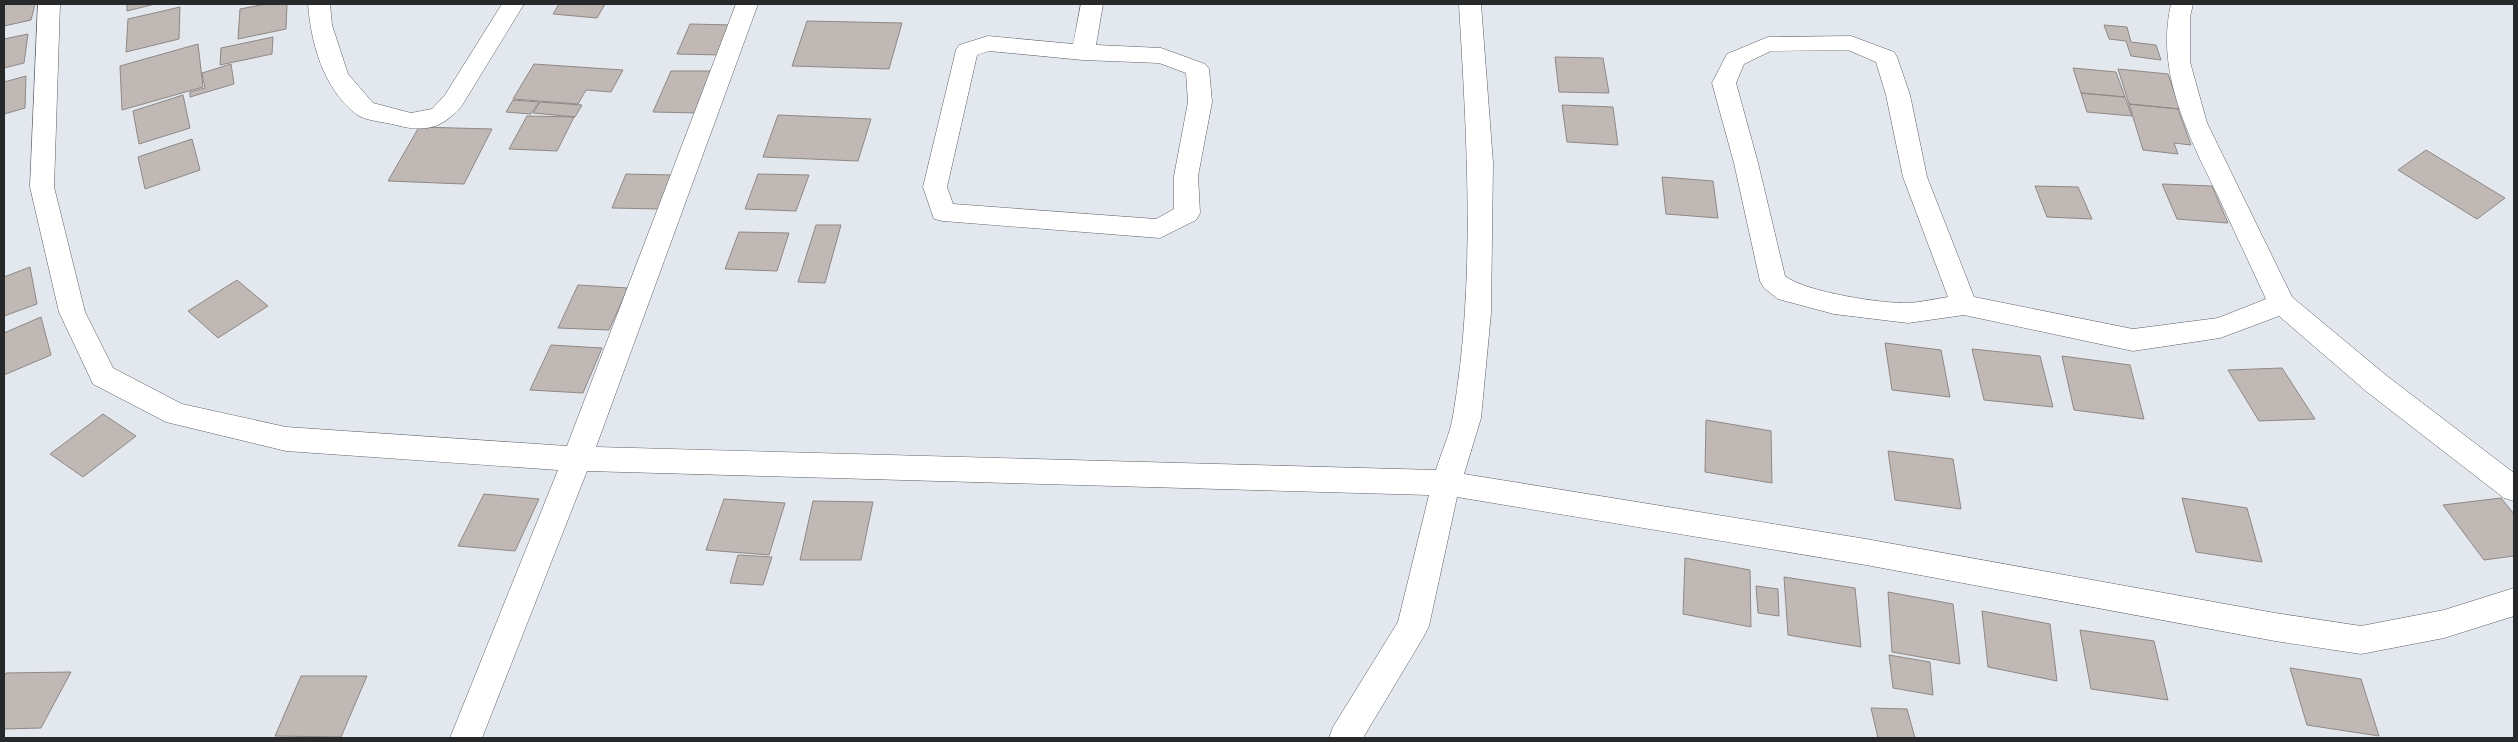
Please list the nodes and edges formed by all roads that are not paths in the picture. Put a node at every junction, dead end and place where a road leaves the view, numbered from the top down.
1 (49, 4) edge
2 (319, 4) edge
3 (513, 4) edge
4 (747, 4) edge
5 (1092, 4) edge
6 (1470, 4) edge
7 (2182, 4) edge
8 (1083, 52) junction
9 (2282, 304) junction
10 (1964, 305) junction
11 (577, 459) junction
12 (1446, 483) junction
13 (2514, 489) edge
14 (2514, 602) edge
15 (466, 738) edge
16 (1345, 738) edge

1 - 11 street
2 - 3 street
4 - 11 street
5 - 8 street
6 - 12 street
7 - 9 street
8 - 8 street
9 - 10 street
9 - 13 street
10 - 10 street
11 - 12 street
11 - 15 street
12 - 14 street
12 - 16 street

